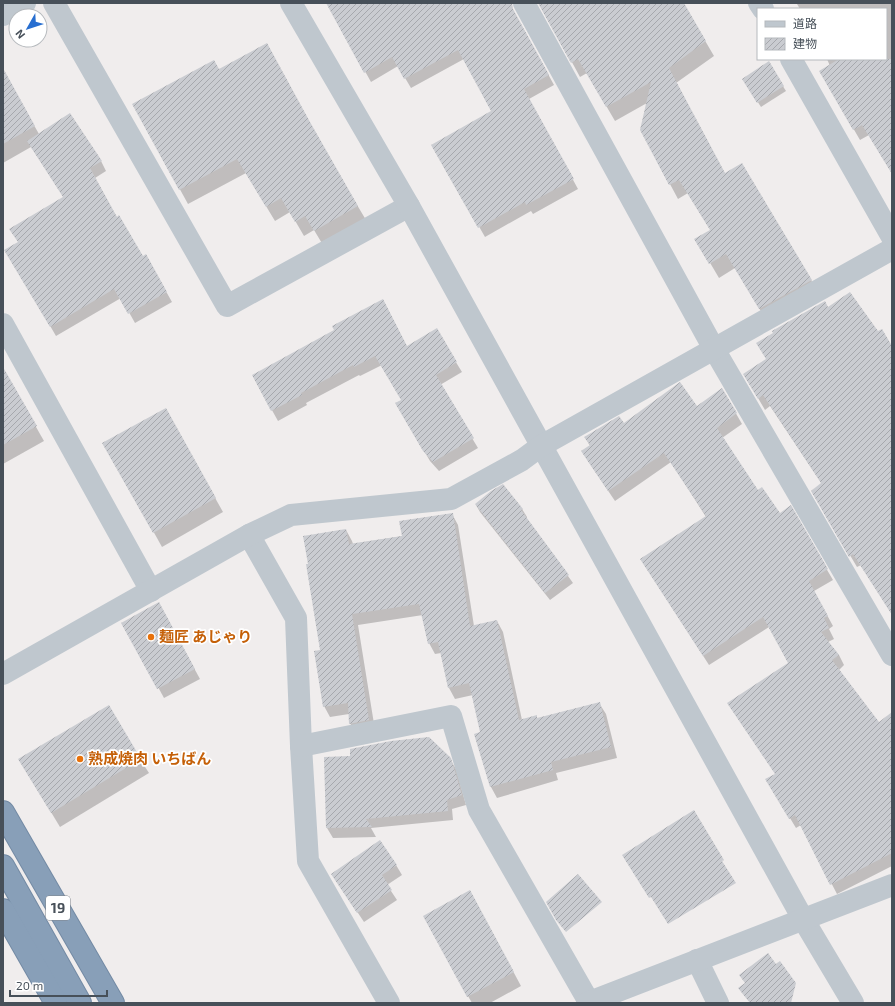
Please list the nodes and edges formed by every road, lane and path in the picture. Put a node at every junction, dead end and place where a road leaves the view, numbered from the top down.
1 (25, 3) edge
2 (54, 3) edge
3 (291, 3) edge
4 (524, 3) edge
5 (3, 15) edge
6 (792, 60) edge
7 (409, 206) junction
8 (892, 237) edge
9 (892, 249) edge
10 (3, 324) edge
11 (714, 349) junction
12 (541, 446) junction
13 (249, 535) junction
14 (151, 591) junction
15 (892, 655) edge
16 (3, 674) edge
17 (301, 746) junction
18 (3, 812) edge
19 (3, 866) edge
20 (892, 885) edge
21 (3, 910) edge
22 (803, 919) junction
23 (697, 960) junction
24 (588, 1002) edge
25 (56, 1003) edge
26 (80, 1003) edge
27 (113, 1003) edge
28 (389, 1003) edge
29 (718, 1003) edge
30 (853, 1003) edge

1 - 5 street
2 - 7 street
3 - 7 street
4 - 11 street
6 - 8 street
7 - 12 street
9 - 11 street
10 - 14 street
11 - 12 street
11 - 15 street
12 - 13 street
12 - 22 street
13 - 14 street
13 - 17 street
14 - 16 street
17 - 24 street
17 - 28 street
18 - 27 highway, 19
19 - 26 highway, 19
20 - 22 street
21 - 25 highway
22 - 23 street
22 - 30 street
23 - 24 street
23 - 29 street

